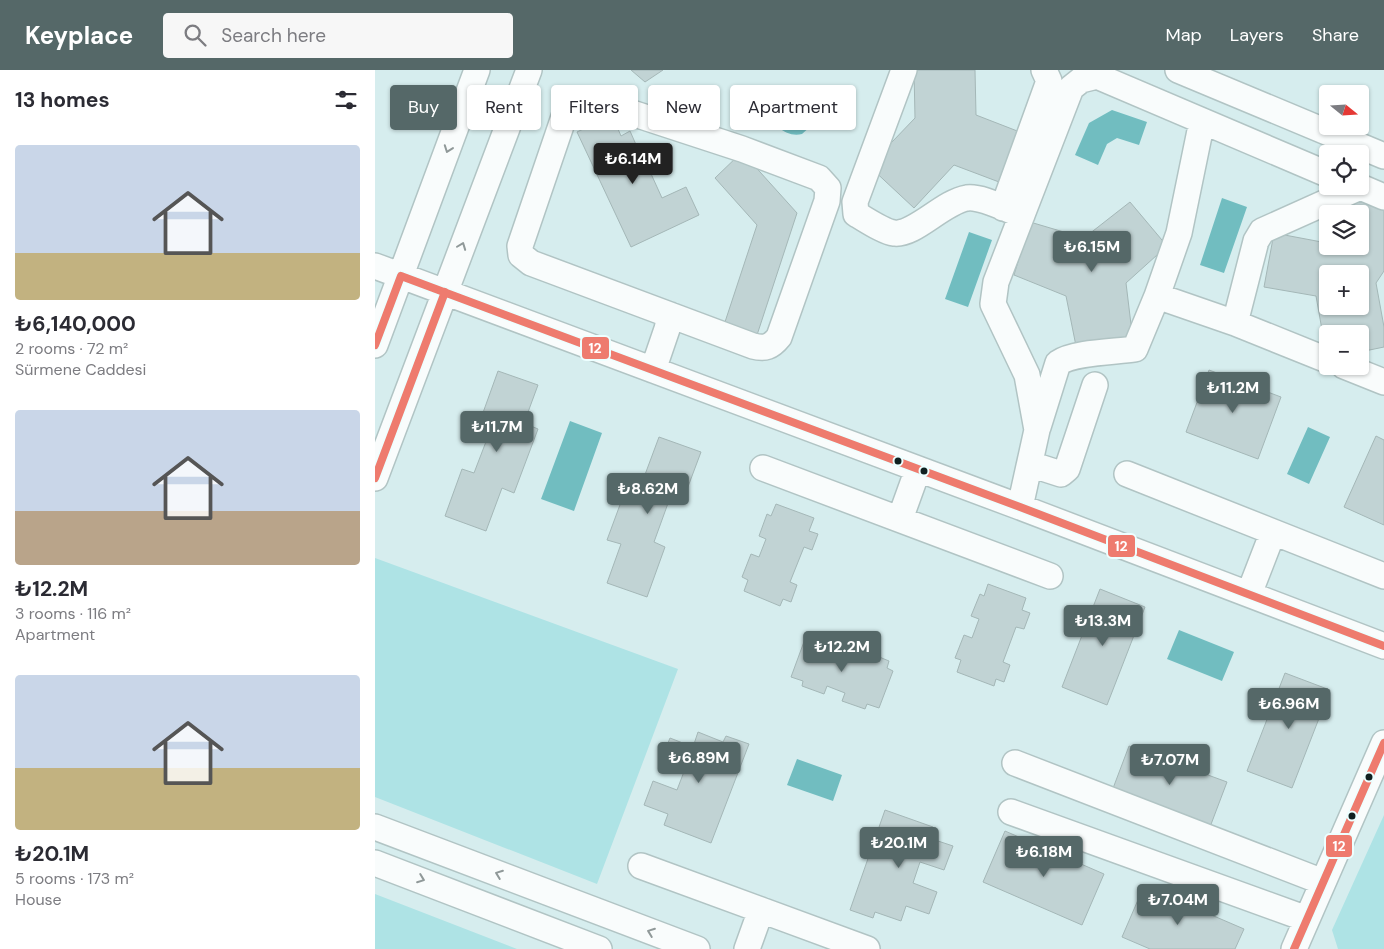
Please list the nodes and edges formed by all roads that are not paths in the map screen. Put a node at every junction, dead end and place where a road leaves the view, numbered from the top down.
1 (477, 70) edge
2 (529, 70) edge
3 (904, 70) edge
4 (1044, 70) edge
5 (1178, 70) edge
6 (1202, 120) junction
7 (1384, 156) edge
8 (1319, 171) edge
9 (1369, 191) edge
10 (1341, 195) edge
11 (1384, 198) edge
12 (1013, 212) junction
13 (375, 266) edge
14 (401, 276) junction
15 (445, 292) junction
16 (1157, 296) junction
17 (670, 315) junction
18 (1235, 323) junction
19 (375, 345) edge
20 (1319, 357) edge
21 (653, 370) junction
22 (1366, 375) edge
23 (1384, 382) edge
24 (1095, 385) dead end
25 (1037, 430) junction
26 (1029, 464) junction
27 (763, 468) dead end
28 (918, 469) junction
29 (1127, 474) dead end
30 (375, 478) edge
31 (1020, 507) junction
32 (900, 519) junction
33 (1273, 532) junction
34 (1050, 576) dead end
35 (1384, 576) edge
36 (1249, 594) junction
37 (1384, 646) edge
38 (1384, 743) edge
39 (1015, 764) dead end
40 (1011, 812) dead end
41 (375, 826) edge
42 (375, 863) edge
43 (641, 866) dead end
44 (1323, 882) junction
45 (761, 910) junction
46 (1307, 919) junction
47 (553, 941) edge
48 (599, 949) edge
49 (697, 949) edge
50 (747, 949) edge
51 (867, 949) edge
52 (1294, 949) edge

1 -> 14 street
15 -> 2 street
3 - 12 street
4 - 12 street
5 - 7 street
6 - 8 street
6 - 12 street
6 - 16 street
9 - 11 street
10 - 18 street
12 - 25 street
13 - 14 street
14 - 15 street
14 - 19 street
15 - 21 street
15 - 30 street
16 - 18 street
16 - 25 street
17 - 17 street
17 - 21 street
18 - 20 street
21 - 28 street
22 - 23 street
24 - 26 street
25 - 26 street
26 - 31 street
27 - 32 street
28 - 31 street
28 - 32 street
29 - 33 street
31 - 36 street
32 - 34 street
33 - 35 street
33 - 36 street
36 - 37 street
38 - 44 street
39 - 44 street
40 - 46 street
49 -> 41 street
42 -> 47 street
43 - 45 street
44 - 46 street
45 - 50 street
45 - 51 street
46 - 52 street
47 - 48 street

